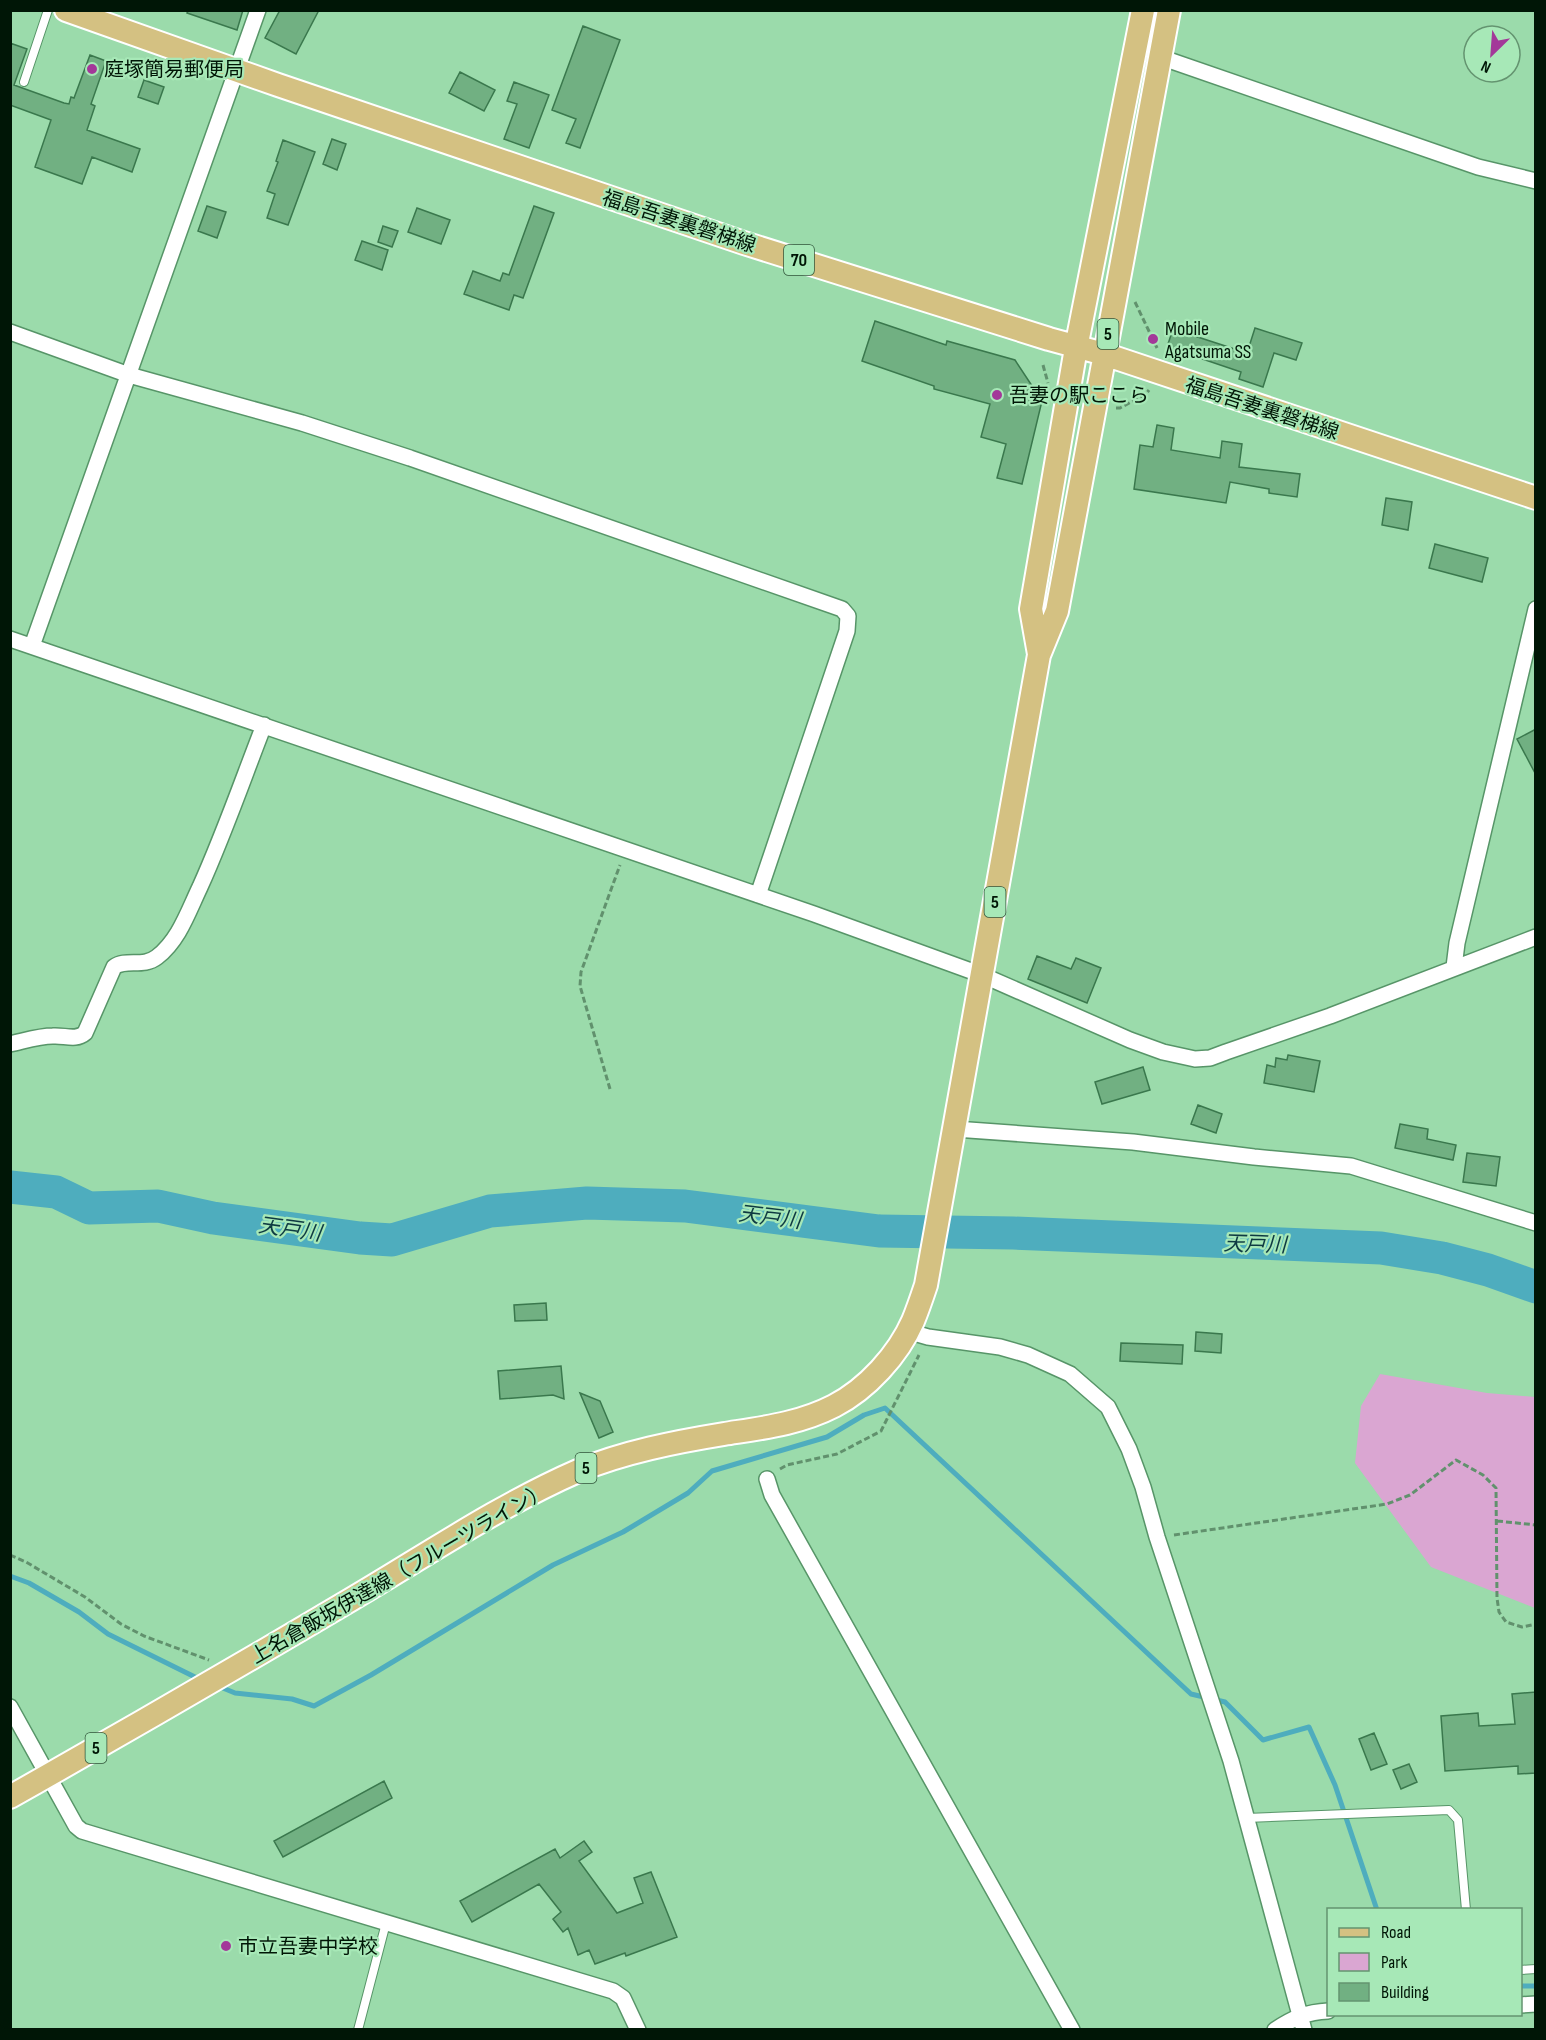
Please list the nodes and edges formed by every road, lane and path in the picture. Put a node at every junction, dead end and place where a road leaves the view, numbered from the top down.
1 (48, 10) edge
2 (258, 10) edge
3 (1169, 10) edge
4 (68, 11) edge
5 (1140, 11) edge
6 (1160, 57) junction
7 (237, 71) junction
8 (24, 82) dead end
9 (1536, 181) edge
10 (1134, 299) dead end
11 (10, 332) edge
12 (1076, 348) junction
13 (1104, 354) junction
14 (1161, 357) dead end
15 (1043, 365) dead end
16 (129, 375) junction
17 (1049, 386) dead end
18 (1150, 389) dead end
19 (1112, 407) dead end
20 (1536, 498) edge
21 (1536, 609) edge
22 (10, 639) edge
23 (1532, 639) edge
24 (32, 646) junction
25 (1039, 655) junction
26 (264, 725) junction
27 (625, 849) junction
28 (758, 895) junction
29 (1536, 937) edge
30 (1454, 968) junction
31 (982, 975) junction
32 (10, 1044) edge
33 (610, 1089) dead end
34 (953, 1139) junction
35 (1536, 1223) edge
36 (917, 1334) junction
37 (767, 1479) joint
38 (1497, 1521) junction
39 (1536, 1525) edge
40 (1157, 1537) junction
41 (10, 1556) edge
42 (1536, 1624) edge
43 (227, 1673) junction
44 (10, 1707) edge
45 (49, 1775) junction
46 (10, 1797) edge
47 (1246, 1818) junction
48 (1466, 1908) edge
49 (386, 1923) junction
50 (1327, 2011) edge
51 (1302, 2022) edge
52 (358, 2030) edge
53 (639, 2030) edge
54 (1072, 2030) edge
55 (1275, 2030) edge

1 - 8 lane
2 - 7 street
3 - 6 main road, 5
4 - 7 main road, 福島吾妻裏磐梯線 / 70
5 - 12 main road, 5
6 - 9 street
6 - 13 main road, 5
7 - 12 main road, 福島吾妻裏磐梯線 / 70
7 - 16 street
10 - 14 path
11 - 16 street
12 - 13 main road, 福島吾妻裏磐梯線 / 70
12 - 25 main road, 5
13 - 20 main road, 福島吾妻裏磐梯線 / 70
13 - 25 main road, 5
15 - 17 path
16 - 24 street
16 - 28 street
18 - 19 path
21 - 23 street
22 - 24 street
23 - 30 street
24 - 26 street
25 - 31 main road, 5
26 - 27 street
26 - 32 street
27 - 28 street
27 - 33 path
28 - 31 street
29 - 30 street
30 - 31 street
31 - 34 main road, 5
34 - 35 street
34 - 36 main road, 上名倉飯坂伊達線（フルーツライン） / 5
36 - 37 path
36 - 40 street
36 - 43 main road, 上名倉飯坂伊達線（フルーツライン） / 5
37 - 54 street
38 - 39 path
38 - 40 path
38 - 42 path
40 - 47 street
41 - 43 path
43 - 45 main road, 上名倉飯坂伊達線（フルーツライン） / 5
44 - 45 street
45 - 46 main road, 上名倉飯坂伊達線（フルーツライン） / 5
45 - 49 street
47 - 48 lane
47 - 51 street
49 - 52 lane
49 - 53 street
50 - 51 street
51 - 55 street

